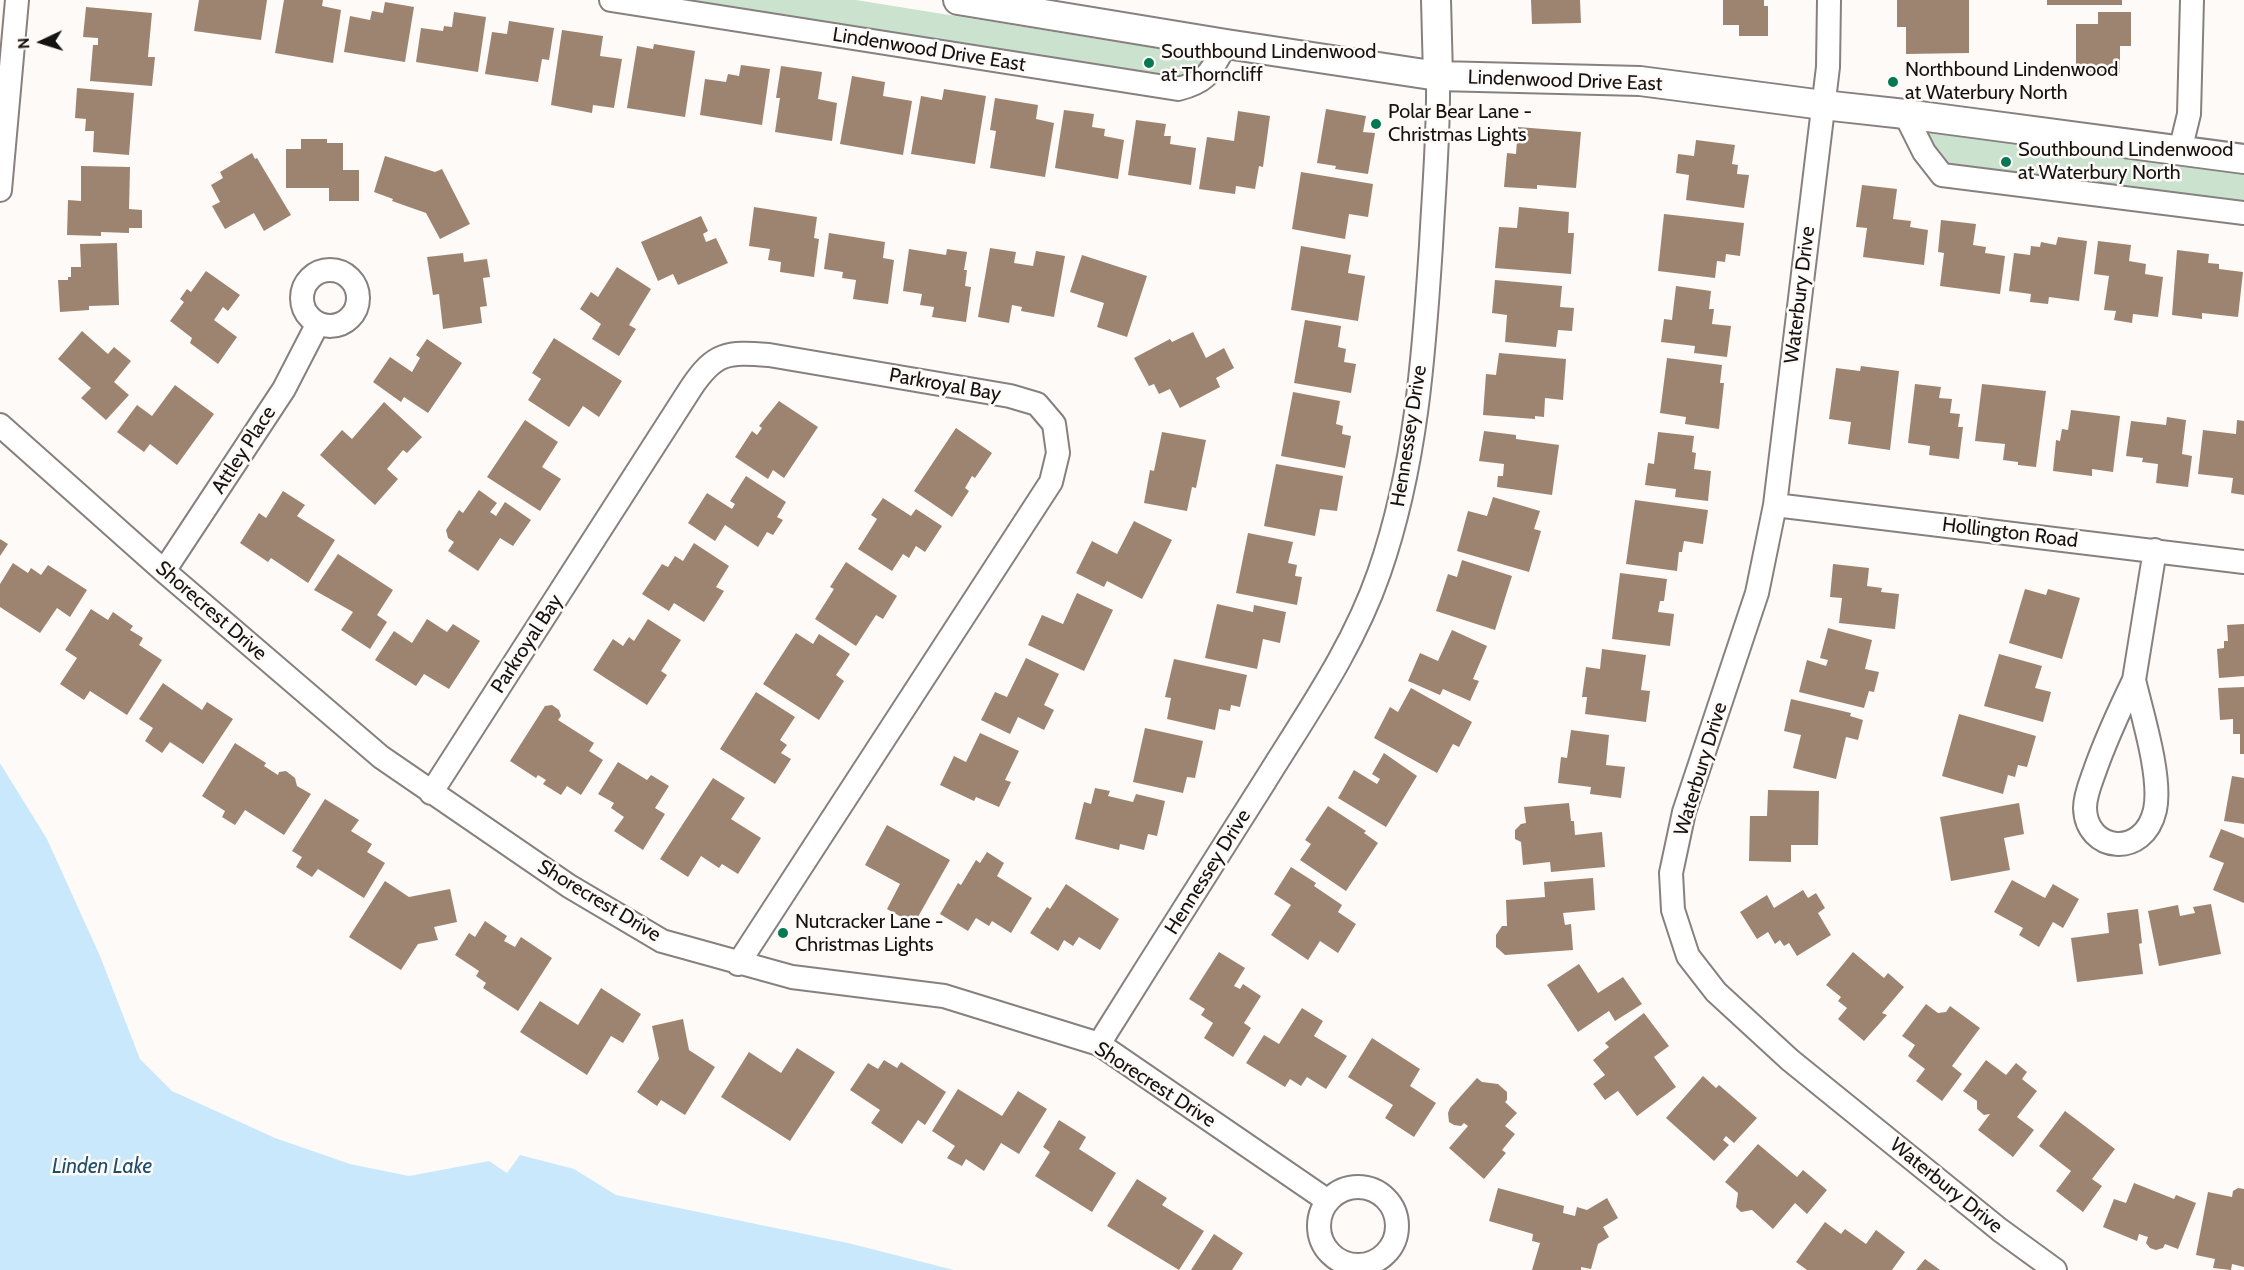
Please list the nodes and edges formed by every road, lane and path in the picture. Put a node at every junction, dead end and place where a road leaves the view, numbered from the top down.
1 (17, 0) edge
2 (611, 0) edge
3 (958, 0) edge
4 (1436, 0) edge
5 (1829, 0) edge
6 (2192, 0) edge
7 (1060, 9) edge
8 (1226, 44) junction
9 (1438, 76) junction
10 (1824, 105) junction
11 (1905, 114) junction
12 (2180, 151) junction
13 (2244, 159) edge
14 (0, 190) edge
15 (2244, 213) edge
16 (318, 325) dead end
17 (0, 425) edge
18 (1775, 505) junction
19 (2155, 550) junction
20 (2244, 562) edge
21 (164, 571) junction
22 (2134, 680) junction
23 (431, 793) junction
24 (738, 964) junction
25 (1099, 1044) junction
26 (1328, 1201) dead end
27 (2055, 1270) edge

1 - 14 street
2 - 8 street, Lindenwood Drive East
3 - 7 street, Lindenwood Drive East
4 - 9 street, Hennessey Drive
5 - 10 street, Waterbury Drive
6 - 12 street
7 - 8 street, Lindenwood Drive East
8 - 9 street, Lindenwood Drive East
9 - 10 street, Lindenwood Drive East
9 - 25 street, Hennessey Drive
10 - 11 street, Lindenwood Drive East
10 - 18 street, Waterbury Drive
11 - 12 street, Lindenwood Drive East
11 - 15 street
12 - 13 street, Lindenwood Drive East
16 - 21 street, Attley Place
17 - 21 street, Shorecrest Drive
18 - 19 street, Hollington Road
18 - 27 street, Waterbury Drive
19 - 20 street, Hollington Road
19 - 22 street
21 - 23 street, Shorecrest Drive
22 - 22 street
23 - 24 street, Shorecrest Drive
23 - 24 street, Parkroyal Bay
24 - 25 street, Shorecrest Drive
25 - 26 street, Shorecrest Drive

